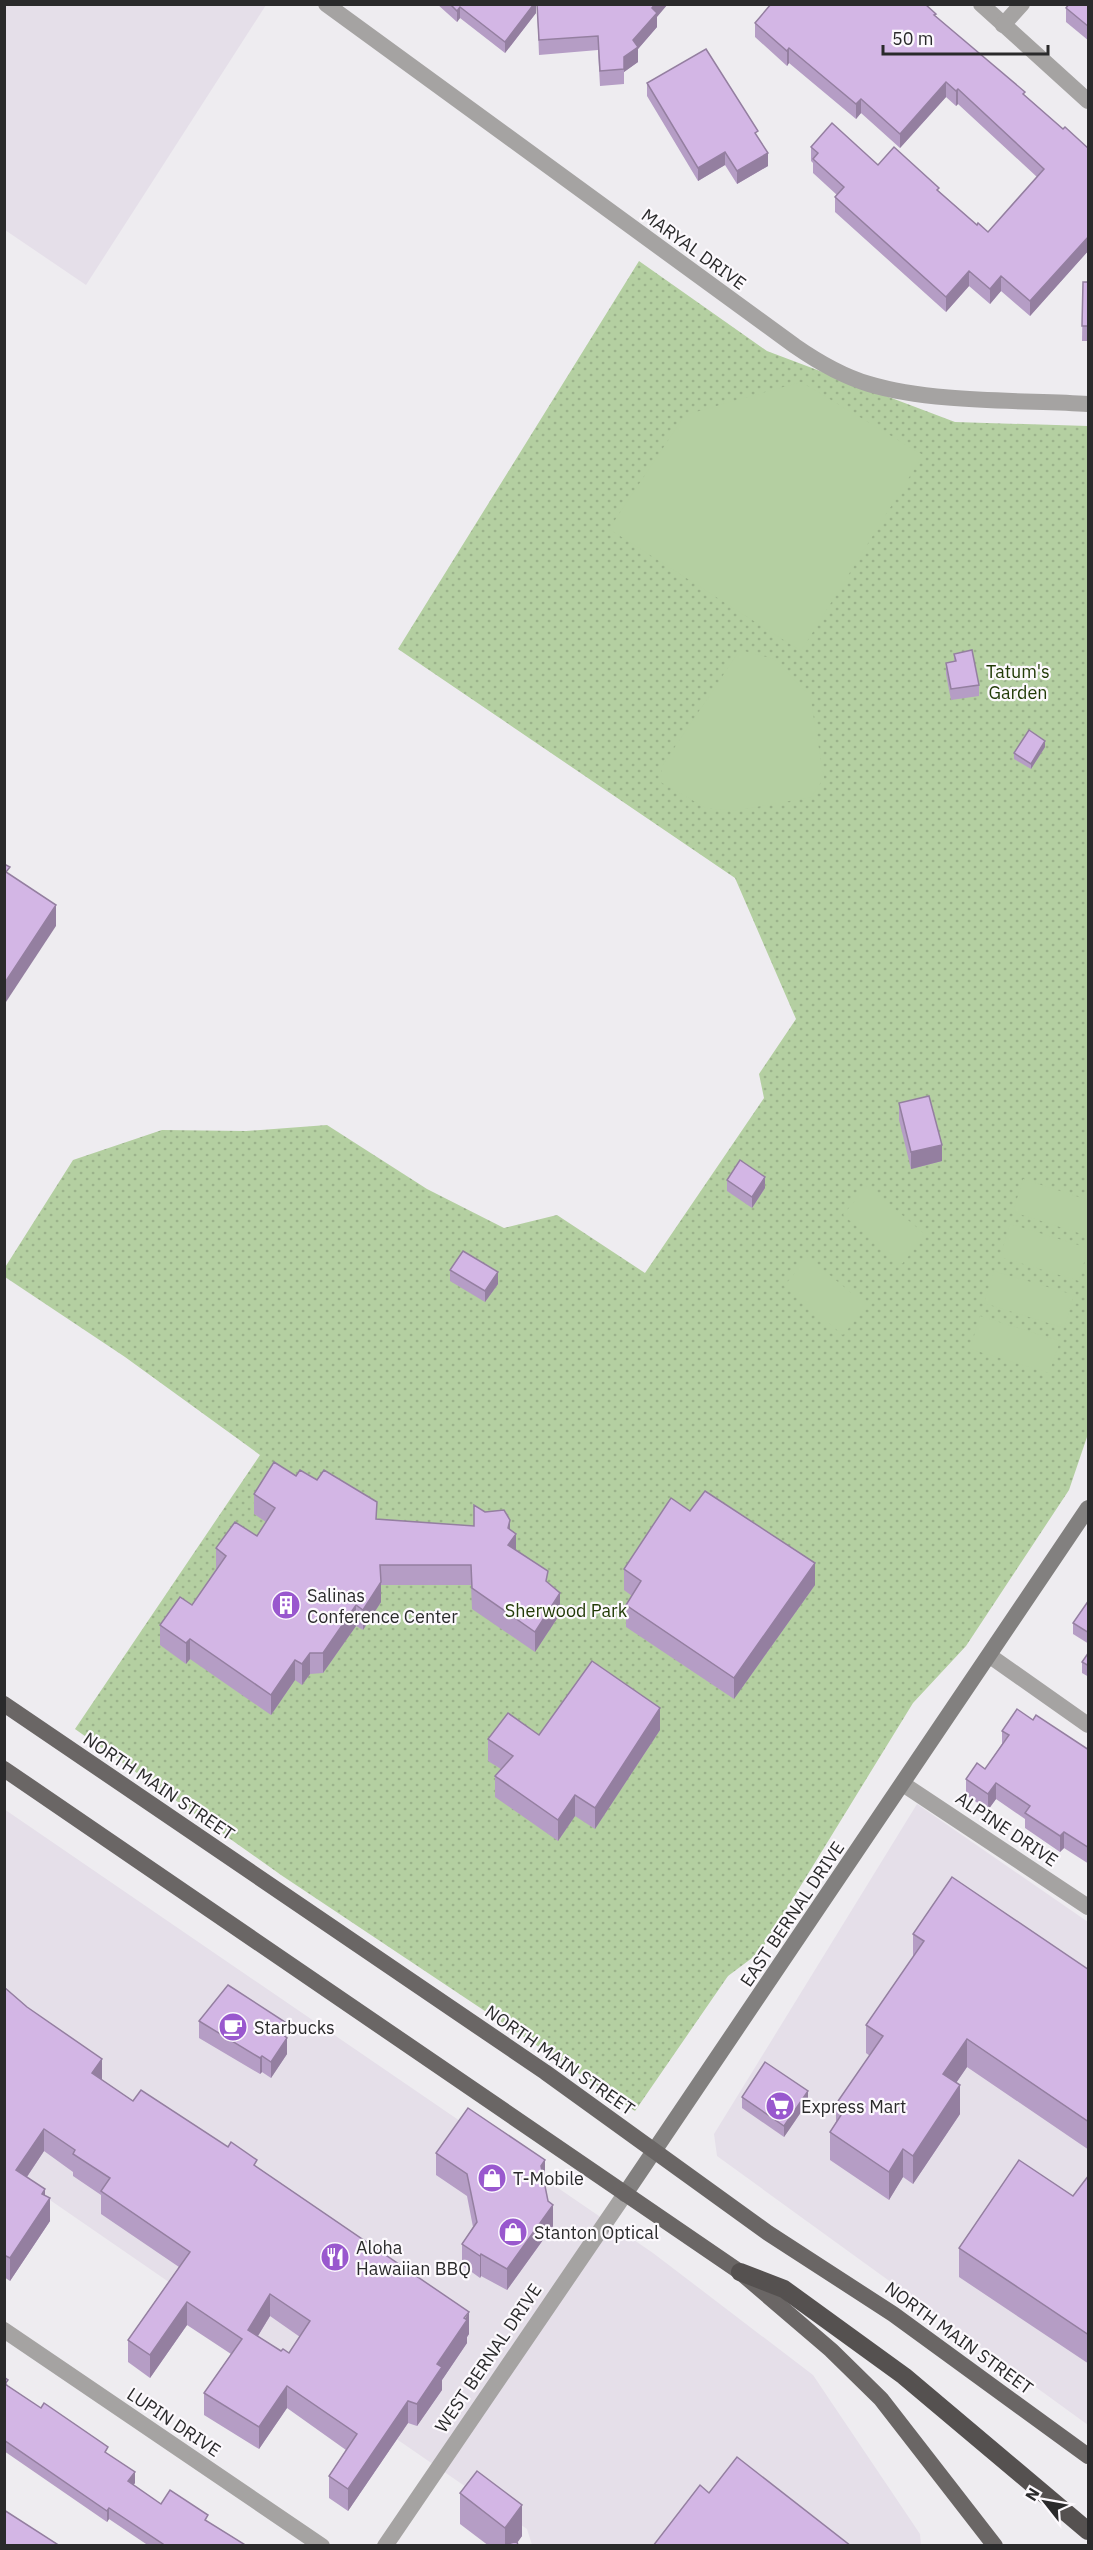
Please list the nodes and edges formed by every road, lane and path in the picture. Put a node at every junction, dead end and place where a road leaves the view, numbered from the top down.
1 (326, 4) edge
2 (981, 4) edge
3 (1022, 4) edge
4 (1004, 25) junction
5 (1089, 101) edge
6 (1089, 404) edge
7 (1089, 1508) edge
8 (990, 1656) junction
9 (4, 1704) edge
10 (1089, 1725) edge
11 (4, 1769) edge
12 (903, 1784) junction
13 (1089, 1907) edge
14 (655, 2149) junction
15 (625, 2194) junction
16 (740, 2272) junction
17 (4, 2330) edge
18 (1089, 2456) edge
19 (1089, 2531) edge
20 (322, 2546) edge
21 (385, 2546) edge
22 (995, 2546) edge

1 - 6 street, MARYAL DRIVE
2 - 4 street
3 - 4 street
4 - 5 street
7 - 8 main road, EAST BERNAL DRIVE
8 - 10 street
8 - 12 main road, EAST BERNAL DRIVE
9 - 14 main road, NORTH MAIN STREET
11 - 15 main road
12 - 13 street, ALPINE DRIVE
12 - 14 main road, EAST BERNAL DRIVE
14 - 15 main road, EAST BERNAL DRIVE
14 - 18 main road, NORTH MAIN STREET
15 - 16 main road
15 - 21 street, WEST BERNAL DRIVE
16 - 19 highway
16 - 22 main road
17 - 20 street, LUPIN DRIVE

